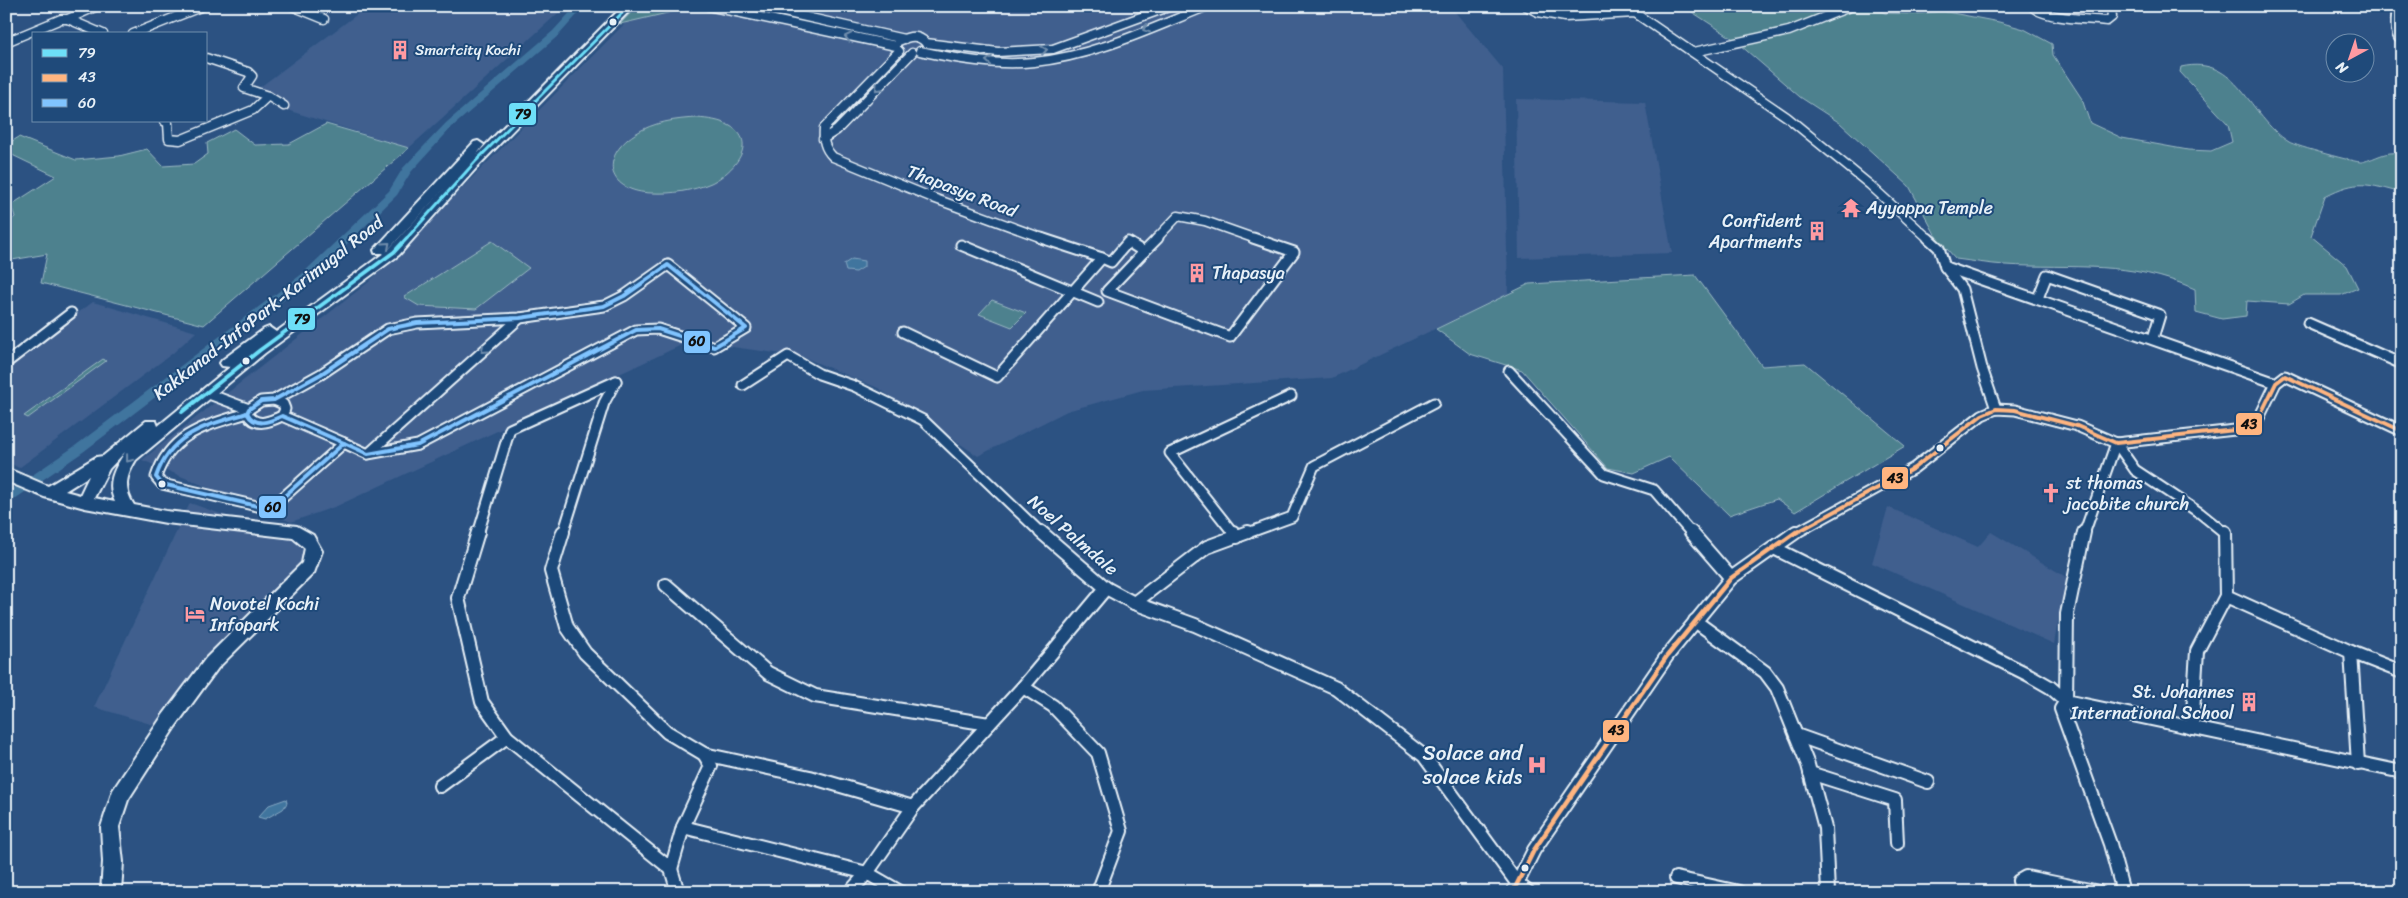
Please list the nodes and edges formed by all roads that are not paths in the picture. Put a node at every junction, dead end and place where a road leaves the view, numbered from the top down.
1 (97, 6) edge
2 (203, 6) edge
3 (292, 6) edge
4 (614, 6) edge
5 (629, 6) edge
6 (708, 6) edge
7 (757, 6) edge
8 (1171, 6) edge
9 (1208, 6) edge
10 (1526, 6) edge
11 (1629, 6) edge
12 (1852, 6) edge
13 (2032, 6) edge
14 (2111, 6) edge
15 (2398, 6) edge
16 (1636, 13) junction
17 (68, 18) junction
18 (324, 19) dead end
19 (99, 32) edge
20 (138, 32) edge
21 (904, 39) junction
22 (6, 42) edge
23 (2402, 42) edge
24 (926, 43) junction
25 (898, 48) junction
26 (916, 52) junction
27 (1694, 52) junction
28 (208, 59) edge
29 (268, 96) junction
30 (284, 106) dead end
31 (166, 122) edge
32 (823, 139) junction
33 (961, 245) dead end
34 (1144, 252) junction
35 (1102, 258) junction
36 (1945, 267) junction
37 (1073, 291) junction
38 (2038, 298) junction
39 (1098, 302) dead end
40 (71, 312) dead end
41 (304, 313) junction
42 (520, 318) junction
43 (2308, 323) dead end
44 (903, 332) dead end
45 (2152, 338) junction
46 (6, 363) edge
47 (2402, 364) edge
48 (1509, 371) dead end
49 (2276, 383) junction
50 (743, 385) dead end
51 (206, 393) junction
52 (1291, 396) dead end
53 (274, 400) junction
54 (1434, 403) dead end
55 (1996, 409) junction
56 (248, 411) junction
57 (282, 416) junction
58 (2402, 431) edge
59 (344, 443) junction
60 (2116, 444) junction
61 (368, 454) junction
62 (109, 456) junction
63 (12, 477) edge
64 (47, 492) junction
65 (85, 502) junction
66 (128, 509) junction
67 (1238, 537) junction
68 (1774, 548) junction
69 (1730, 578) junction
70 (666, 585) dead end
71 (1106, 588) junction
72 (2226, 596) junction
73 (1134, 603) junction
74 (1695, 621) junction
75 (2350, 652) junction
76 (2402, 672) edge
77 (1023, 687) junction
78 (2066, 701) junction
79 (989, 724) junction
80 (2192, 728) junction
81 (1796, 735) junction
82 (506, 737) junction
83 (704, 754) junction
84 (2358, 764) junction
85 (2402, 772) edge
86 (1810, 773) junction
87 (1928, 782) dead end
88 (440, 786) dead end
89 (913, 806) junction
90 (683, 827) junction
91 (1898, 843) dead end
92 (671, 869) junction
93 (867, 873) junction
94 (1676, 878) dead end
95 (1515, 887) edge
96 (111, 892) edge
97 (678, 892) edge
98 (850, 892) edge
99 (900, 892) edge
100 (1098, 892) edge
101 (1528, 892) edge
102 (1739, 892) edge
103 (1828, 892) edge
104 (2022, 892) edge
105 (2099, 892) edge
106 (2123, 892) edge

1 - 17 street
2 - 20 street
3 - 18 street
41 -> 4 main road, Kakkanad-InfoPark-Karimugal Road
5 - 41 main road, Kakkanad-InfoPark-Karimugal Road
25 -> 6 street
7 - 21 street
24 -> 8 street
9 -> 26 street
10 - 16 street
11 - 16 street
12 - 27 street
13 - 14 street
15 - 23 main road
16 - 27 street
17 - 19 street
17 - 22 street
21 - 24 street
21 - 25 street
24 - 26 street
25 - 26 street
25 - 32 street
26 -> 32 street
27 - 36 street
28 - 29 street
29 - 30 street
29 - 31 street
32 - 35 street, Thapasya Road
33 - 37 street
34 - 34 street
34 - 35 street
35 - 37 street
36 - 38 street
36 - 55 street
37 - 39 street
37 - 44 street
38 - 45 street
38 - 45 street
40 - 46 street
41 - 51 main road, Kakkanad-InfoPark-Karimugal Road
41 - 62 main road, Kakkanad-InfoPark-Karimugal Road
42 - 53 street
42 -> 61 street
42 - 61 street
43 - 47 street
45 - 49 street
48 - 69 street
49 - 58 street
49 - 60 street
50 - 71 street, Noel Palmdale
51 - 56 street
51 -> 66 main road, Kakkanad-InfoPark-Karimugal Road
52 - 67 street
53 - 56 street
53 - 57 street
54 - 67 street
55 - 60 street
55 - 68 street
56 - 57 street
56 - 59 street
57 - 59 street
59 - 61 street
60 - 72 street
60 - 78 street
62 - 64 main road
62 - 65 main road, Kakkanad-InfoPark-Karimugal Road
63 - 64 main road
64 - 65 main road
65 - 66 main road
66 - 96 main road
67 - 73 street
68 - 69 street
68 - 78 street
69 - 74 street
70 - 79 street
71 - 73 street, Noel Palmdale
71 - 77 street
72 - 75 street
72 - 80 street
73 - 95 street, Noel Palmdale
74 - 81 street
74 - 95 street
75 - 76 street
75 - 84 street
77 - 79 street
77 - 100 street
78 - 80 street
78 - 106 street
79 - 89 street
80 - 84 street
81 - 86 street
81 - 87 street
82 - 83 street
82 - 88 street
82 - 92 street
83 - 89 street
83 - 90 street
84 - 85 street
86 - 91 street
86 - 103 street
89 - 93 street
90 - 92 street
90 - 93 street
92 - 97 street
93 - 98 street
93 - 99 street
94 - 102 street
95 - 101 street, Noel Palmdale
104 - 105 street

